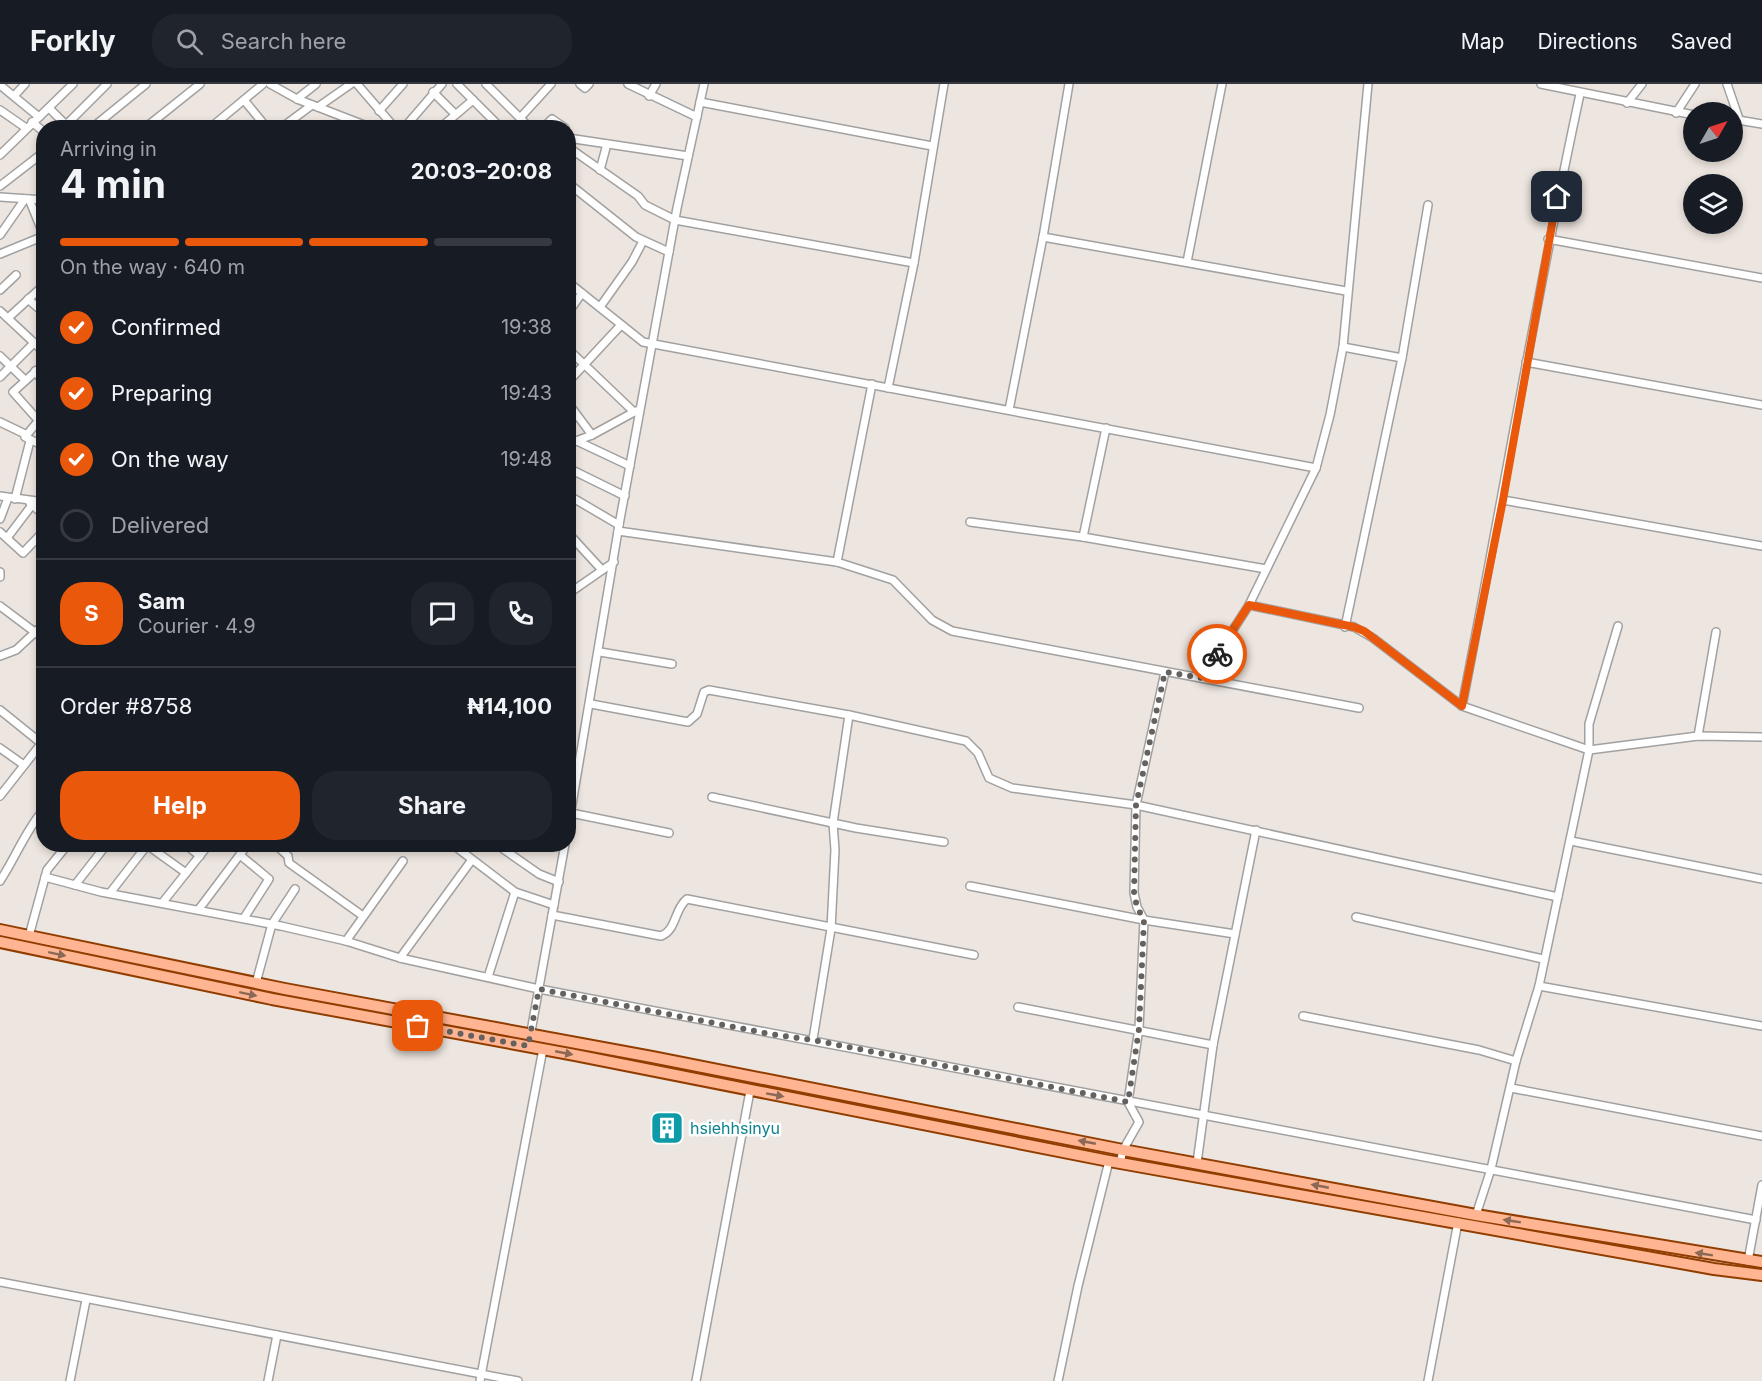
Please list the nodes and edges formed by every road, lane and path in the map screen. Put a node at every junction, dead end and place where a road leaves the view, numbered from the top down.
1 (25, 84) edge
2 (73, 84) edge
3 (107, 84) edge
4 (146, 84) edge
5 (200, 84) edge
6 (264, 84) edge
7 (272, 84) edge
8 (316, 84) edge
9 (351, 84) edge
10 (357, 84) edge
11 (403, 84) edge
12 (442, 84) edge
13 (457, 84) edge
14 (486, 84) edge
15 (551, 84) edge
16 (580, 84) edge
17 (589, 84) edge
18 (628, 84) edge
19 (656, 84) edge
20 (704, 84) edge
21 (944, 84) edge
22 (1069, 84) edge
23 (1222, 84) edge
24 (1368, 84) edge
25 (1541, 84) edge
26 (1642, 84) edge
27 (1727, 84) edge
28 (0, 85) edge
29 (1691, 85) edge
30 (1560, 86) edge
31 (433, 92) junction
32 (1580, 94) junction
33 (15, 95) junction
34 (650, 96) junction
35 (297, 99) junction
36 (244, 100) junction
37 (473, 100) junction
38 (700, 102) junction
39 (1732, 102) edge
40 (1627, 103) junction
41 (315, 106) junction
42 (49, 108) junction
43 (0, 110) edge
44 (379, 111) junction
45 (455, 114) junction
46 (1676, 114) junction
47 (1683, 114) edge
48 (39, 117) junction
49 (697, 117) junction
50 (520, 118) joint
51 (61, 120) edge
52 (73, 120) edge
53 (102, 120) edge
54 (160, 120) edge
55 (220, 120) edge
56 (260, 120) edge
57 (293, 120) edge
58 (351, 120) edge
59 (387, 120) edge
60 (410, 120) edge
61 (449, 120) edge
62 (493, 120) edge
63 (1743, 120) edge
64 (32, 122) junction
65 (1762, 124) edge
66 (36, 125) edge
67 (26, 128) junction
68 (576, 136) edge
69 (579, 138) joint
70 (608, 144) junction
71 (932, 146) junction
72 (576, 153) edge
73 (0, 155) edge
74 (688, 156) junction
75 (36, 158) edge
76 (600, 170) junction
77 (0, 186) edge
78 (576, 189) edge
79 (0, 197) edge
80 (33, 199) edge
81 (1428, 205) dead end
82 (675, 220) junction
83 (0, 235) edge
84 (1043, 237) junction
85 (1548, 238) junction
86 (36, 239) edge
87 (643, 241) junction
88 (669, 252) junction
89 (0, 254) edge
90 (1187, 262) junction
91 (914, 263) junction
92 (16, 276) dead end
93 (1762, 278) edge
94 (576, 288) edge
95 (0, 290) edge
96 (1346, 291) junction
97 (36, 292) edge
98 (582, 293) junction
99 (28, 299) junction
100 (576, 301) edge
101 (36, 306) edge
102 (600, 307) junction
103 (0, 311) edge
104 (8, 318) junction
105 (621, 325) junction
106 (34, 343) joint
107 (653, 344) junction
108 (1343, 347) junction
109 (0, 356) edge
110 (576, 357) edge
111 (1402, 358) junction
112 (1526, 362) junction
113 (585, 365) junction
114 (12, 366) junction
115 (35, 371) edge
116 (576, 374) edge
117 (0, 377) edge
118 (25, 380) junction
119 (872, 384) junction
120 (888, 387) junction
121 (1762, 405) edge
122 (638, 410) junction
123 (1009, 410) junction
124 (576, 414) edge
125 (36, 418) edge
126 (0, 422) edge
127 (36, 423) edge
128 (1107, 428) junction
129 (592, 435) junction
130 (27, 437) junction
131 (577, 441) joint
132 (36, 442) edge
133 (630, 466) junction
134 (1316, 468) junction
135 (576, 472) edge
136 (0, 496) edge
137 (625, 496) junction
138 (12, 498) junction
139 (576, 500) edge
140 (1503, 500) junction
141 (30, 503) junction
142 (36, 503) edge
143 (36, 508) edge
144 (0, 519) edge
145 (970, 522) dead end
146 (619, 528) junction
147 (0, 532) edge
148 (1083, 537) junction
149 (7, 538) junction
150 (36, 540) edge
151 (576, 542) edge
152 (1762, 546) edge
153 (614, 562) junction
154 (837, 562) junction
155 (1266, 569) junction
156 (602, 570) junction
157 (0, 572) edge
158 (0, 578) edge
159 (577, 588) edge
160 (1249, 605) junction
161 (0, 606) edge
162 (1618, 626) dead end
163 (1345, 627) junction
164 (36, 632) joint
165 (1716, 632) dead end
166 (0, 647) edge
167 (600, 652) junction
168 (4, 655) edge
169 (672, 664) dead end
170 (1165, 672) junction
171 (1202, 678) junction
172 (591, 704) junction
173 (1462, 706) junction
174 (1359, 708) dead end
175 (0, 710) edge
176 (849, 715) junction
177 (1698, 736) junction
178 (36, 737) edge
179 (1762, 737) edge
180 (0, 748) edge
181 (36, 750) edge
182 (1589, 750) junction
183 (24, 765) junction
184 (576, 786) edge
185 (0, 796) edge
186 (712, 797) dead end
187 (1136, 805) junction
188 (576, 814) edge
189 (36, 820) edge
190 (833, 824) junction
191 (1256, 830) junction
192 (669, 833) dead end
193 (1571, 841) junction
194 (944, 842) dead end
195 (61, 852) edge
196 (101, 852) edge
197 (142, 852) edge
198 (157, 852) edge
199 (195, 852) edge
200 (203, 852) edge
201 (242, 852) edge
202 (284, 852) edge
203 (461, 852) edge
204 (507, 852) edge
205 (563, 852) edge
206 (240, 855) junction
207 (200, 856) junction
208 (402, 861) dead end
209 (471, 861) junction
210 (186, 873) junction
211 (45, 878) junction
212 (1762, 879) edge
213 (0, 881) edge
214 (559, 882) junction
215 (75, 885) junction
216 (970, 886) dead end
217 (295, 889) dead end
218 (515, 892) junction
219 (110, 893) junction
220 (1558, 897) junction
221 (163, 902) junction
222 (554, 905) junction
223 (199, 909) junction
224 (552, 915) junction
225 (363, 916) junction
226 (1356, 917) dead end
227 (244, 918) junction
228 (1144, 920) junction
229 (272, 924) junction
230 (831, 929) junction
231 (0, 930) edge
232 (1235, 934) junction
233 (28, 936) junction
234 (346, 941) junction
235 (0, 942) edge
236 (974, 955) dead end
237 (400, 958) junction
238 (1543, 959) junction
239 (488, 977) junction
240 (256, 983) junction
241 (1539, 986) junction
242 (539, 989) junction
243 (1018, 1007) dead end
244 (1303, 1016) dead end
245 (1762, 1026) edge
246 (1139, 1029) junction
247 (531, 1034) junction
248 (813, 1040) junction
249 (1213, 1044) junction
250 (528, 1046) junction
251 (543, 1049) junction
252 (1516, 1061) junction
253 (1511, 1088) junction
254 (750, 1091) junction
255 (1128, 1102) junction
256 (1205, 1117) junction
257 (1762, 1136) edge
258 (1123, 1150) junction
259 (1115, 1162) junction
260 (1197, 1163) junction
261 (1491, 1169) junction
262 (1762, 1185) edge
263 (1476, 1215) junction
264 (1459, 1218) junction
265 (1756, 1220) junction
266 (1748, 1261) junction
267 (1762, 1262) edge
268 (1762, 1275) edge
269 (0, 1282) edge
270 (86, 1300) junction
271 (277, 1335) junction
272 (481, 1377) edge
273 (70, 1381) edge
274 (268, 1381) edge
275 (518, 1381) edge
276 (696, 1381) edge
277 (1058, 1381) edge
278 (1428, 1381) edge

1 - 33 street
2 - 42 street
3 - 52 street
4 - 53 street
5 - 54 street
6 - 36 street
7 - 35 street
8 - 35 street
9 - 41 street
10 - 44 street
11 - 44 street
12 - 31 street
13 - 37 street
14 - 50 street
15 - 50 street
16 - 17 street
18 - 34 street
19 - 34 street
20 - 38 street
21 - 71 street
22 - 84 street
23 - 90 street
24 - 96 street
25 - 30 street
26 - 40 street
27 - 39 street
28 - 33 street
29 - 46 street
30 - 32 street
31 - 45 street
31 - 60 street
32 - 40 street
32 - 85 street
33 - 48 street
34 - 49 street
35 - 41 street
36 - 55 street
36 - 56 street
37 - 45 street
37 - 62 street
38 - 49 street
38 - 71 street
40 - 46 street
41 - 57 street
41 - 58 street
42 - 48 street
42 - 51 street
43 - 67 street
44 - 59 street
45 - 61 street
46 - 47 street
48 - 64 street
49 - 74 street
63 - 65 street
64 - 66 street
64 - 67 street
67 - 73 street
68 - 69 street
69 - 70 street
70 - 74 street
70 - 76 street
71 - 91 street
72 - 76 street
74 - 82 street
75 - 77 street
76 - 82 street
78 - 87 street
79 - 80 street
80 - 83 street
81 - 111 street
82 - 88 street
82 - 91 street
84 - 90 street
84 - 123 street
85 - 93 street
85 - 112 street
86 - 89 street
87 - 88 street
87 - 102 street
88 - 107 street
90 - 96 street
91 - 120 street
92 - 95 street
94 - 98 street
96 - 108 street
97 - 99 street
98 - 100 street
98 - 102 street
99 - 101 street
99 - 104 street
102 - 105 street
103 - 104 street
104 - 106 street
105 - 107 street
105 - 113 street
106 - 114 street
107 - 119 street
107 - 122 street
108 - 111 street
108 - 134 street
109 - 114 street
110 - 113 street
111 - 163 street
112 - 121 street
112 - 140 street
113 - 116 street
113 - 122 street
114 - 117 street
114 - 118 street
115 - 118 street
118 - 125 street
119 - 120 street
119 - 154 street
120 - 123 street
122 - 129 street
122 - 133 street
123 - 128 street
124 - 129 street
126 - 130 street
127 - 130 street
128 - 134 street
128 - 148 street
129 - 131 street
130 - 132 street
130 - 138 street
131 - 133 street
133 - 137 street
134 - 155 street
135 - 137 street
136 - 138 street
137 - 146 street
138 - 141 street
138 - 144 street
139 - 146 street
140 - 152 street
140 - 173 street
141 - 142 street
141 - 143 street
141 - 149 street
145 - 148 street
146 - 153 street
146 - 154 street
147 - 149 street
148 - 155 street
149 - 150 street
151 - 156 street
153 - 156 street
153 - 167 street
154 - 170 street
155 - 160 street
156 - 159 street
157 - 158 street
160 - 163 street
160 - 171 street
161 - 164 street
162 - 182 street
163 - 173 street
164 - 168 street
165 - 177 street
166 - 168 street
167 - 169 street
167 - 172 street
170 - 171 street
170 - 187 street
171 - 174 street
172 - 176 street
172 - 184 street
173 - 182 street
175 - 178 street
176 - 187 street
176 - 190 street
177 - 179 street
177 - 182 street
180 - 183 street
181 - 183 street
182 - 193 street
183 - 185 street
186 - 190 street
187 - 191 street
187 - 228 street
188 - 192 street
189 - 213 street
190 - 194 street
190 - 230 street
191 - 220 street
191 - 232 street
193 - 212 street
193 - 220 street
195 - 211 street
196 - 215 street
197 - 219 street
198 - 210 street
199 - 207 street
200 - 207 street
201 - 206 street
202 - 225 street
203 - 209 street
204 - 214 street
205 - 214 street
206 - 223 street
206 - 227 street
207 - 210 street
208 - 225 street
209 - 218 street
209 - 237 street
210 - 221 street
211 - 215 street
211 - 233 street
214 - 222 street
215 - 219 street
216 - 228 street
217 - 229 street
218 - 222 street
218 - 239 street
219 - 221 street
220 - 238 street
221 - 223 street
222 - 224 street
223 - 227 street
224 - 230 street
224 - 242 street
225 - 234 street
226 - 238 street
227 - 229 street
228 - 232 street
228 - 246 street
229 - 234 street
229 - 240 street
230 - 236 street
230 - 248 street
231 - 233 main road
232 - 249 street
233 - 240 main road
234 - 237 street
235 -> 250 main road
237 - 239 street
238 - 241 street
239 - 242 street
240 - 247 main road
241 - 245 street
241 - 252 street
242 - 247 street
242 - 248 street
243 - 246 street
244 - 252 street
246 - 249 street
246 - 255 street
247 - 250 street
258 -> 247 main road
248 - 255 street
249 - 256 street
250 - 251 main road
251 -> 254 main road
251 - 272 street
252 - 253 street
253 - 257 street
253 - 261 street
254 -> 259 main road
254 - 276 street
255 - 256 street
255 - 258 street
256 - 260 street
256 - 261 street
258 - 259 street
258 - 260 main road
259 - 264 main road
259 - 277 street
264 -> 260 main road
261 - 263 street
261 - 265 street
262 - 265 street
263 - 264 main road
266 -> 263 main road
264 - 268 main road
264 - 278 street
265 - 266 street
266 - 267 main road
269 - 270 street
270 - 271 street
270 - 273 street
271 - 272 street
271 - 274 street
272 - 275 street

